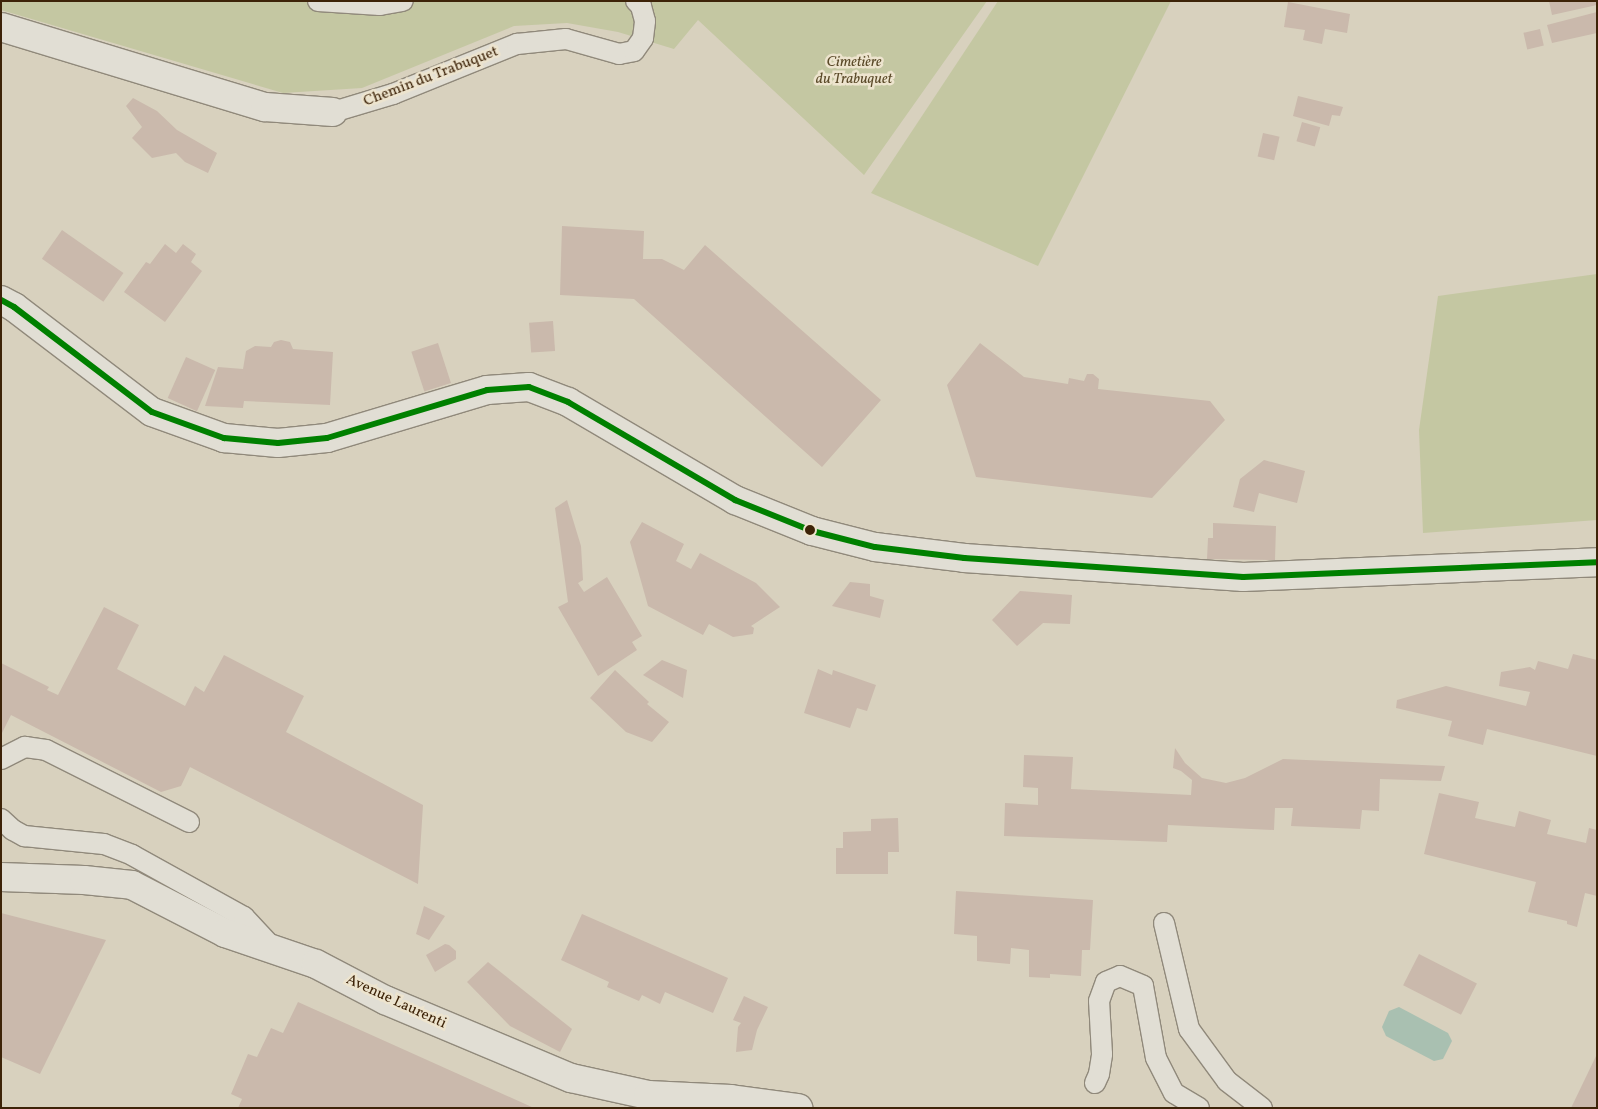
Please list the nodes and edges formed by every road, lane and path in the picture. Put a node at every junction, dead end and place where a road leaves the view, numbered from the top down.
1 (318, 1) edge
2 (403, 1) edge
3 (636, 1) edge
4 (1, 27) edge
5 (334, 112) joint
6 (1, 300) edge
7 (1597, 562) edge
8 (1, 759) edge
9 (1, 819) edge
10 (189, 822) dead end
11 (1, 877) edge
12 (1164, 923) dead end
13 (274, 950) junction
14 (1095, 1083) dead end
15 (798, 1108) edge
16 (1199, 1108) edge
17 (1262, 1108) edge

1 - 2 lane
3 - 5 lane, Chemin du Trabuquet
4 - 5 street, Chemin du Trabuquet
6 - 7 street
8 - 10 lane
9 - 13 lane
11 - 13 street, Avenue Laurenti
12 - 17 lane
13 - 15 street, Avenue Laurenti
14 - 16 lane

